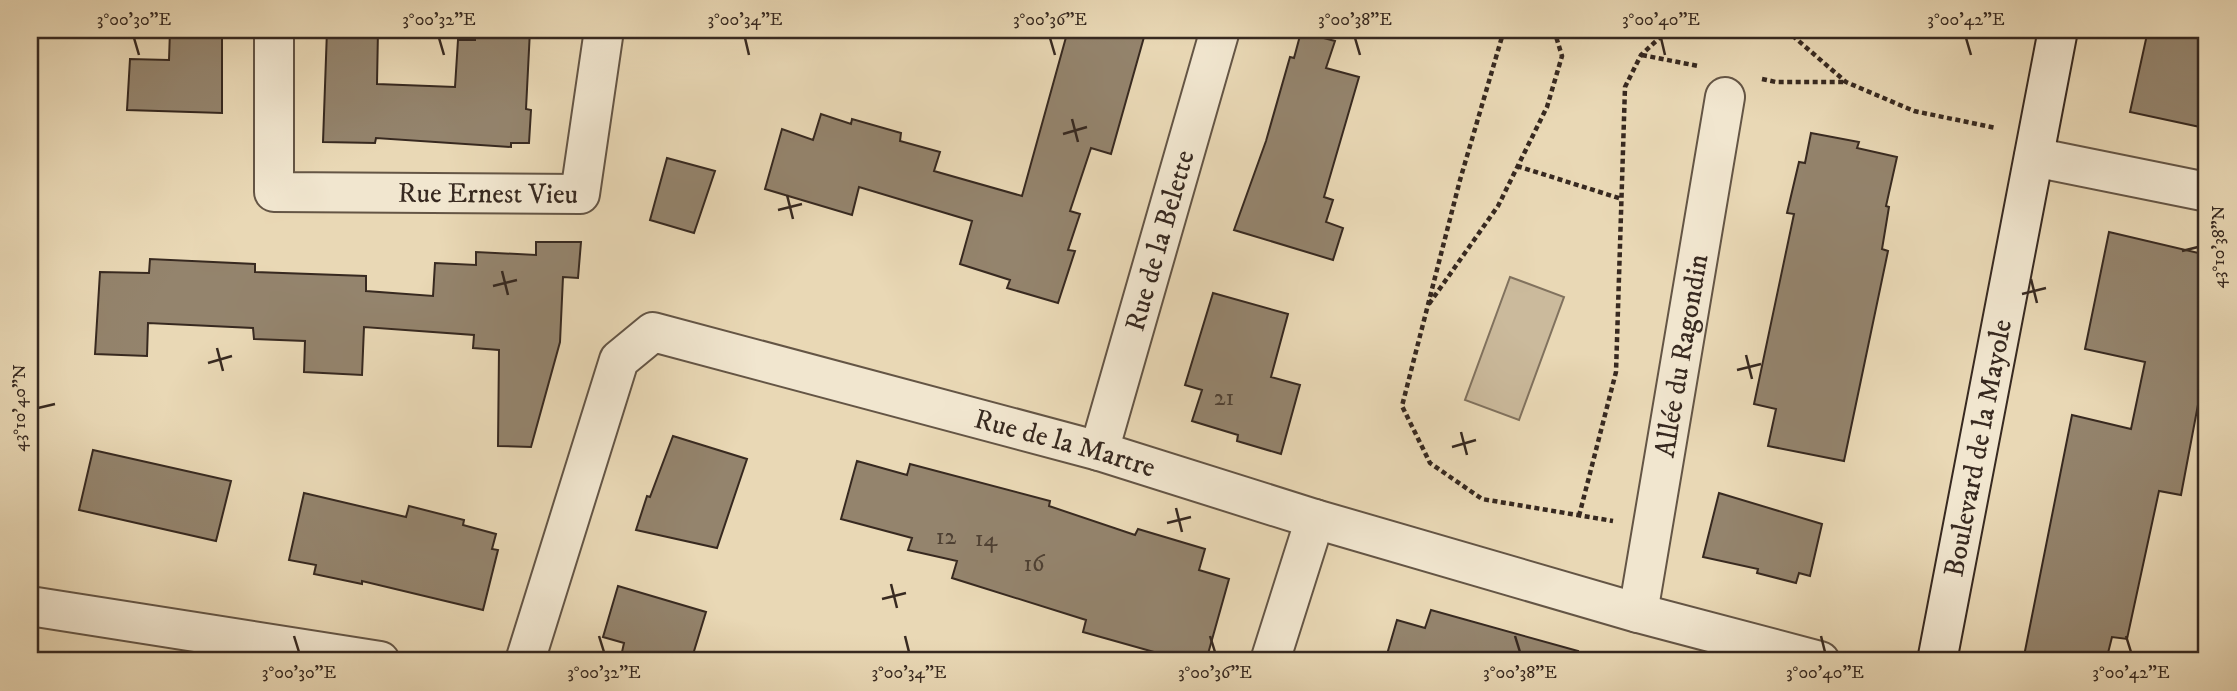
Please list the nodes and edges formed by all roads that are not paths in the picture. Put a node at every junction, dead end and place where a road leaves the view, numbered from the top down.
1 (274, 30) edge
2 (604, 30) edge
3 (1220, 30) edge
4 (2058, 30) edge
5 (1726, 97) dead end
6 (2036, 147) junction
7 (2207, 192) edge
8 (1099, 451) junction
9 (1315, 519) junction
10 (30, 606) edge
11 (1638, 613) junction
12 (380, 661) edge
13 (524, 661) edge
14 (1270, 661) edge
15 (1819, 661) edge
16 (1937, 661) edge

1 - 2 street, Rue Ernest Vieu
3 - 8 street, Rue de la Belette
4 - 6 street, Boulevard de la Mayole
5 - 11 street, Allée du Ragondin
6 - 7 street
6 - 16 street, Boulevard de la Mayole
8 - 9 street, Rue de la Martre
8 - 13 street, Rue de la Martre
9 - 11 street, Rue de la Martre
9 - 14 street
10 - 12 street
11 - 15 street, Rue de la Martre

